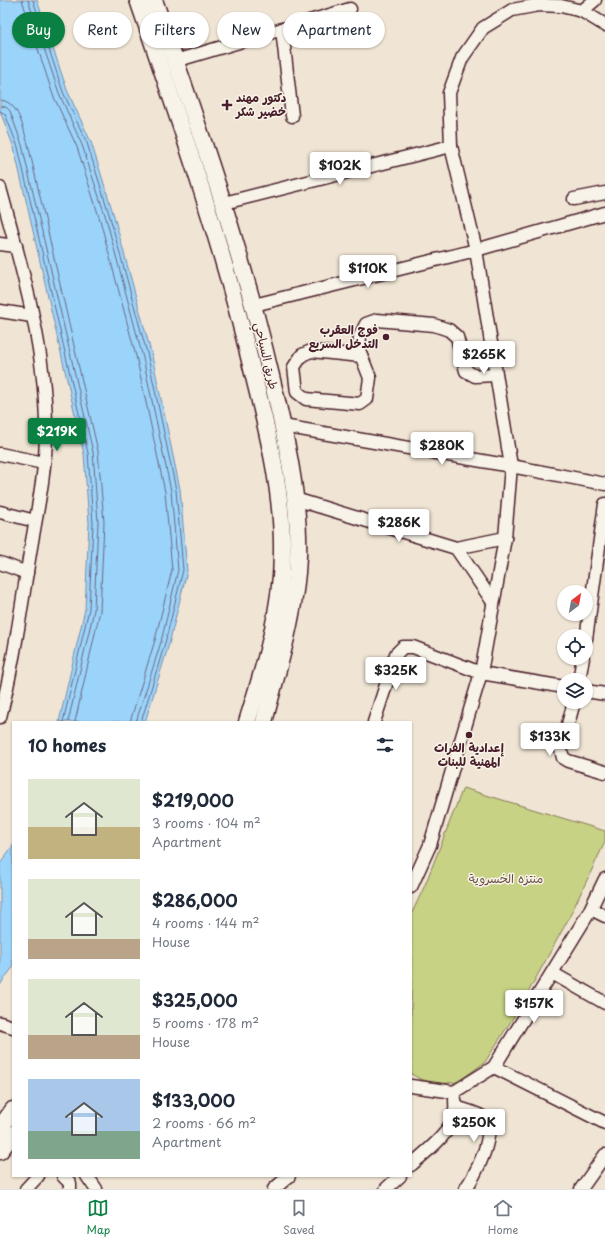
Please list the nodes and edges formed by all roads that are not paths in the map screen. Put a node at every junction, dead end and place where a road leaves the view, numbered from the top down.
1 (138, 0) edge
2 (154, 0) edge
3 (595, 0) edge
4 (510, 5) edge
5 (350, 9) dead end
6 (582, 11) junction
7 (605, 25) edge
8 (282, 29) junction
9 (175, 60) junction
10 (292, 116) dead end
11 (451, 146) junction
12 (0, 188) edge
13 (605, 193) edge
14 (574, 199) dead end
15 (224, 203) junction
16 (605, 213) edge
17 (0, 244) edge
18 (16, 246) junction
19 (476, 250) junction
20 (242, 265) junction
21 (226, 267) junction
22 (254, 305) junction
23 (0, 312) edge
24 (32, 316) junction
25 (260, 330) junction
26 (244, 334) junction
27 (361, 356) junction
28 (496, 375) junction
29 (283, 426) junction
30 (0, 454) edge
31 (44, 463) junction
32 (511, 466) junction
33 (605, 484) edge
34 (295, 499) junction
35 (605, 504) edge
36 (0, 512) edge
37 (35, 521) junction
38 (505, 538) junction
39 (456, 548) junction
40 (0, 563) edge
41 (281, 568) junction
42 (298, 569) junction
43 (27, 573) junction
44 (279, 589) junction
45 (295, 592) junction
46 (493, 602) junction
47 (587, 629) edge
48 (481, 673) junction
49 (4, 680) edge
50 (557, 686) edge
51 (593, 692) edge
52 (605, 694) edge
53 (572, 709) edge
54 (0, 717) edge
55 (247, 721) edge
56 (264, 721) edge
57 (374, 721) edge
58 (605, 772) edge
59 (605, 879) edge
60 (412, 883) edge
61 (591, 908) junction
62 (605, 916) edge
63 (552, 972) junction
64 (605, 1003) edge
65 (0, 1023) edge
66 (12, 1027) edge
67 (494, 1067) junction
68 (412, 1086) edge
69 (454, 1092) junction
70 (456, 1107) junction
71 (12, 1111) edge
72 (605, 1123) edge
73 (0, 1128) edge
74 (12, 1135) edge
75 (0, 1151) edge
76 (605, 1155) edge
77 (412, 1164) edge
78 (37, 1177) edge
79 (64, 1177) edge
80 (88, 1177) edge
81 (288, 1177) edge
82 (399, 1177) edge
83 (26, 1189) edge
84 (70, 1189) edge
85 (96, 1189) edge
86 (274, 1189) edge
87 (386, 1189) edge
88 (465, 1189) edge
89 (581, 1189) edge

1 - 21 main road, طريق السياحي
2 - 9 main road, طريق السياحي
3 - 6 street
4 - 6 street
4 - 11 street
5 - 8 street
6 - 7 street
8 - 9 street
8 - 10 street
9 - 15 main road, طريق السياحي
11 - 15 street
11 - 19 street
12 - 18 street
13 - 14 street
15 - 20 main road, طريق السياحي
16 - 19 street
17 - 18 street
18 - 24 street
19 - 22 street
19 - 28 street
20 - 21 main road
20 - 22 main road, طريق السياحي
21 - 26 main road, طريق السياحي
22 - 25 main road, طريق السياحي
23 - 24 street
24 - 31 street
25 - 26 main road
25 - 29 main road, طريق السياحي
26 - 41 main road, طريق السياحي
27 - 27 street
27 - 28 street
28 - 32 street
29 - 32 street
29 - 34 main road, طريق السياحي
30 - 31 street
31 - 37 street
32 - 33 street
32 - 38 street
34 - 39 street
34 - 42 main road, طريق السياحي
35 - 47 street
36 - 37 street
37 - 43 street
38 - 39 street
38 - 46 street
39 - 46 street
40 - 43 street
41 - 42 main road
41 - 44 main road, طريق السياحي
42 - 45 main road, طريق السياحي
43 - 49 street
44 - 45 main road
44 - 55 main road, طريق السياحي
45 - 56 main road, طريق السياحي
46 - 48 street
48 - 50 street
48 - 57 street
48 - 60 street
49 - 54 street
51 - 52 street
53 - 58 street
59 - 61 street
61 - 62 street
61 - 63 street
63 - 64 street
63 - 67 street
65 - 66 street
67 - 69 street
67 - 72 street
68 - 69 street
69 - 70 street
70 - 77 street
70 - 88 street
71 - 73 main road
74 - 75 main road
76 - 89 street
78 - 83 street
79 - 84 street
80 - 85 street
81 - 86 street
82 - 87 street

